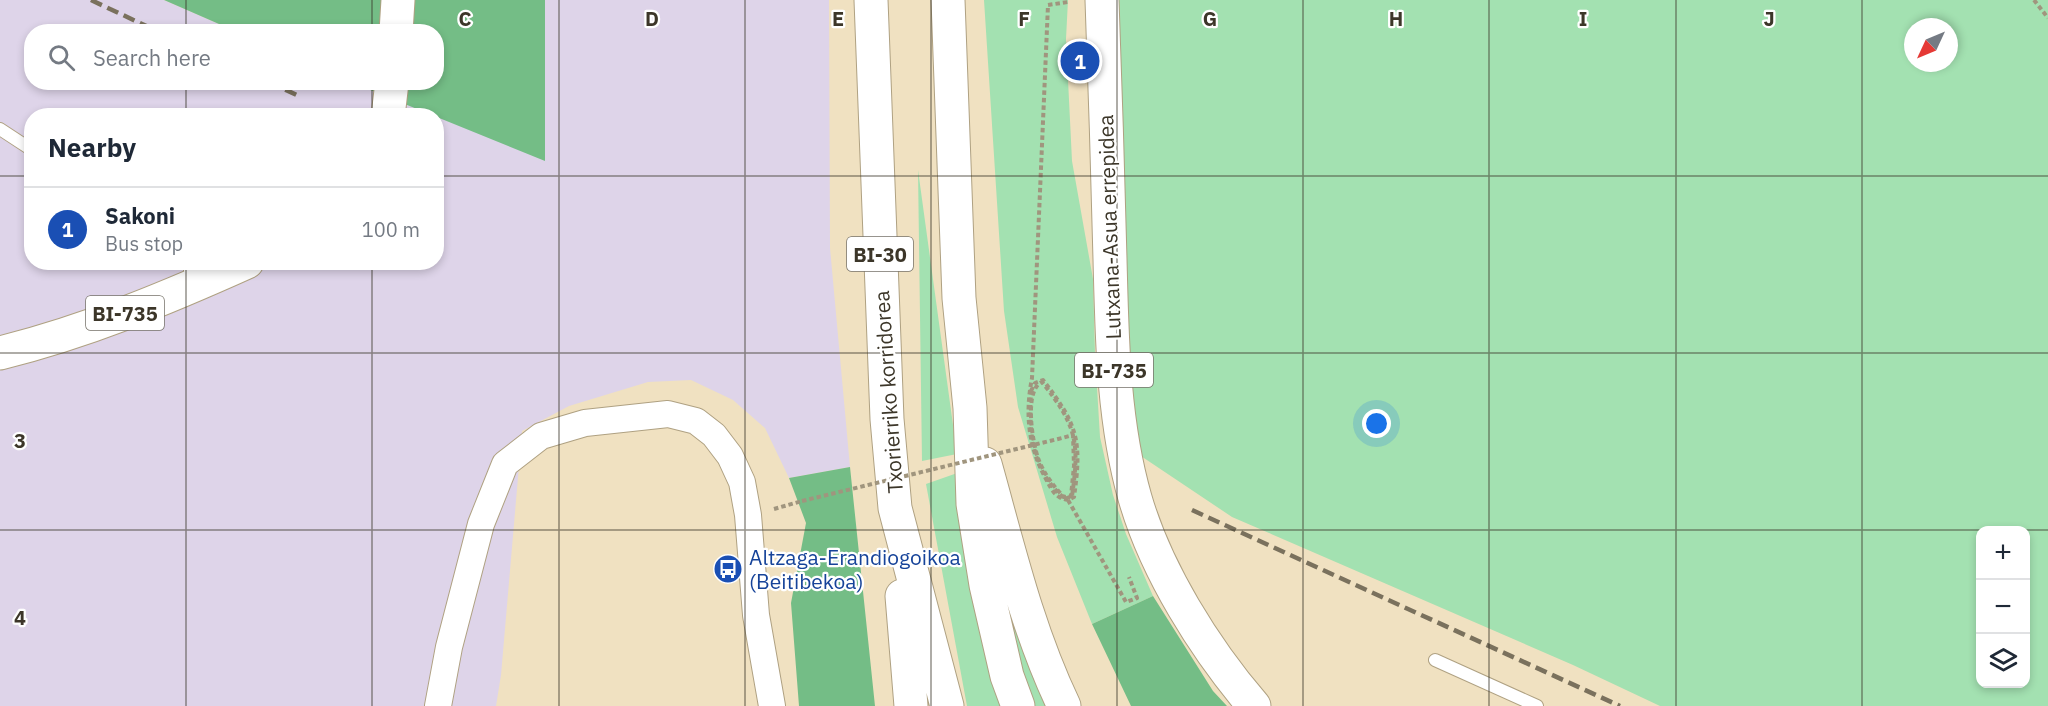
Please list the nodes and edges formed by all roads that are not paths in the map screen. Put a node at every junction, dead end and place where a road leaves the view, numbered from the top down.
1 (398, 0) edge
2 (871, 0) edge
3 (948, 0) edge
4 (1102, 0) edge
5 (396, 24) edge
6 (391, 90) edge
7 (389, 108) edge
8 (0, 129) edge
9 (24, 145) edge
10 (212, 270) edge
11 (190, 275) edge
12 (0, 352) edge
13 (970, 408) junction
14 (895, 508) junction
15 (1006, 544) junction
16 (1435, 660) dead end
17 (438, 706) edge
18 (772, 706) edge
19 (911, 706) edge
20 (947, 706) edge
21 (1018, 706) edge
22 (1064, 706) edge
23 (1085, 706) edge
24 (1254, 706) edge
25 (1537, 706) edge

1 - 5 main road
2 - 14 main road, Txorierriko korridorea / BI-30
3 - 13 main road
4 - 24 main road, Lutxana-Asua errepidea / BI-735
6 - 7 main road
8 - 9 lane
10 - 11 main road, BI-735
11 - 12 main road, BI-735
13 - 15 main road
13 - 21 main road
14 - 19 main road
14 - 20 main road, Txorierriko korridorea / BI-30
15 - 22 main road
15 - 23 main road
16 - 25 lane
17 - 18 street

